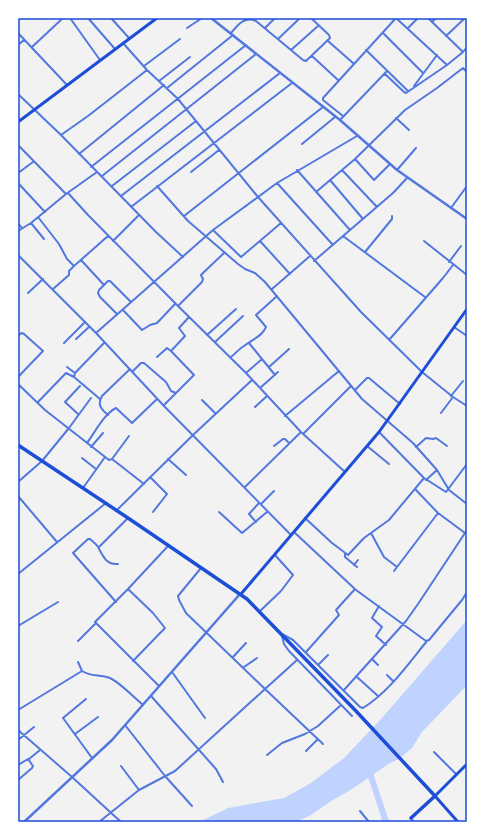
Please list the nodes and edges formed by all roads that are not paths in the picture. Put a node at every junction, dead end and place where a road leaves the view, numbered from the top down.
1 (63, 18) edge
2 (70, 18) edge
3 (88, 18) edge
4 (111, 18) edge
5 (157, 18) edge
6 (202, 18) edge
7 (212, 18) edge
8 (275, 18) edge
9 (300, 18) edge
10 (311, 18) edge
11 (396, 18) edge
12 (418, 18) edge
13 (428, 18) edge
14 (436, 18) edge
15 (466, 18) edge
16 (432, 22) junction
17 (318, 26) junction
18 (187, 28) dead end
19 (265, 28) junction
20 (408, 28) junction
21 (18, 33) edge
22 (382, 33) junction
23 (232, 34) junction
24 (446, 36) junction
25 (130, 38) junction
26 (180, 39) dead end
27 (24, 40) junction
28 (278, 40) junction
29 (328, 41) junction
30 (123, 43) junction
31 (18, 44) edge
32 (246, 45) junction
33 (32, 47) junction
34 (467, 47) edge
35 (115, 50) junction
36 (291, 50) junction
37 (366, 50) junction
38 (463, 52) junction
39 (256, 54) junction
40 (437, 55) junction
41 (312, 56) junction
42 (190, 57) dead end
43 (100, 60) junction
44 (353, 63) junction
45 (447, 65) junction
46 (144, 67) junction
47 (147, 70) junction
48 (388, 71) junction
49 (467, 72) edge
50 (280, 73) junction
51 (423, 73) junction
52 (385, 74) junction
53 (338, 80) junction
54 (159, 81) junction
55 (292, 82) junction
56 (67, 85) junction
57 (164, 85) junction
58 (168, 88) junction
59 (412, 89) junction
60 (408, 91) junction
61 (18, 94) edge
62 (178, 99) junction
63 (323, 107) junction
64 (187, 109) junction
65 (34, 110) junction
66 (342, 116) junction
67 (336, 117) junction
68 (396, 118) junction
69 (340, 120) junction
70 (196, 121) junction
71 (18, 122) edge
72 (409, 130) dead end
73 (204, 131) junction
74 (61, 135) junction
75 (357, 136) junction
76 (213, 143) junction
77 (302, 144) dead end
78 (18, 145) edge
79 (370, 146) junction
80 (416, 148) dead end
81 (219, 150) junction
82 (78, 154) junction
83 (355, 159) junction
84 (33, 162) junction
85 (390, 164) junction
86 (91, 167) junction
87 (297, 170) junction
88 (342, 170) junction
89 (397, 170) junction
90 (97, 172) junction
91 (191, 172) dead end
92 (18, 173) edge
93 (238, 173) junction
94 (102, 177) junction
95 (407, 178) junction
96 (330, 180) junction
97 (18, 183) edge
98 (277, 183) junction
99 (112, 186) junction
100 (157, 186) junction
101 (467, 186) edge
102 (316, 192) junction
103 (67, 193) junction
104 (121, 196) junction
105 (258, 197) junction
106 (131, 207) junction
107 (377, 207) junction
108 (451, 208) junction
109 (45, 212) junction
110 (140, 215) junction
111 (184, 216) junction
112 (392, 216) dead end
113 (38, 217) junction
114 (467, 218) edge
115 (363, 219) junction
116 (18, 223) edge
117 (31, 223) junction
118 (281, 223) junction
119 (22, 228) junction
120 (213, 230) junction
121 (350, 230) junction
122 (18, 231) edge
123 (108, 236) junction
124 (206, 236) junction
125 (343, 236) junction
126 (44, 239) dead end
127 (113, 241) junction
128 (260, 241) junction
129 (424, 241) dead end
130 (332, 245) junction
131 (461, 246) dead end
132 (365, 252) junction
133 (224, 253) junction
134 (18, 255) edge
135 (310, 256) junction
136 (183, 257) junction
137 (81, 260) junction
138 (314, 261) junction
139 (449, 262) junction
140 (453, 265) junction
141 (74, 266) junction
142 (290, 274) junction
143 (467, 275) edge
144 (43, 279) junction
145 (154, 282) junction
146 (104, 285) junction
147 (52, 289) junction
148 (272, 289) junction
149 (28, 293) dead end
150 (278, 296) junction
151 (425, 297) junction
152 (131, 302) junction
153 (175, 304) junction
154 (178, 306) junction
155 (236, 309) dead end
156 (467, 309) edge
157 (123, 310) junction
158 (117, 314) junction
159 (243, 316) dead end
160 (189, 317) junction
161 (85, 322) junction
162 (89, 327) junction
163 (454, 327) junction
164 (96, 333) junction
165 (18, 335) edge
166 (207, 335) junction
167 (467, 336) edge
168 (76, 339) dead end
169 (388, 340) junction
170 (215, 342) junction
171 (64, 343) dead end
172 (104, 343) junction
173 (249, 343) junction
174 (289, 349) dead end
175 (171, 351) junction
176 (158, 357) dead end
177 (231, 357) junction
178 (262, 360) junction
179 (67, 367) dead end
180 (269, 367) junction
181 (130, 369) junction
182 (133, 371) junction
183 (339, 371) junction
184 (278, 372) dead end
185 (422, 372) junction
186 (76, 373) junction
187 (246, 373) junction
188 (275, 375) junction
189 (18, 376) edge
190 (74, 377) junction
191 (252, 380) junction
192 (462, 380) dead end
193 (19, 386) edge
194 (80, 386) dead end
195 (351, 386) junction
196 (260, 388) junction
197 (355, 390) junction
198 (176, 394) junction
199 (267, 396) junction
200 (452, 396) junction
201 (91, 398) dead end
202 (100, 399) junction
203 (157, 399) junction
204 (202, 400) dead end
205 (38, 402) junction
206 (400, 404) junction
207 (164, 406) junction
208 (467, 406) edge
209 (255, 407) dead end
210 (215, 413) junction
211 (441, 413) dead end
212 (78, 414) junction
213 (108, 415) junction
214 (285, 416) junction
215 (387, 422) junction
216 (69, 428) junction
217 (379, 432) junction
218 (103, 433) dead end
219 (302, 433) junction
220 (193, 434) junction
221 (129, 436) dead end
222 (86, 443) junction
223 (289, 444) junction
224 (18, 445) edge
225 (274, 446) dead end
226 (367, 446) junction
227 (447, 446) dead end
228 (91, 447) junction
229 (416, 447) junction
230 (82, 458) dead end
231 (105, 458) junction
232 (112, 459) junction
233 (168, 459) junction
234 (42, 461) junction
235 (389, 464) dead end
236 (467, 465) edge
237 (96, 469) junction
238 (436, 470) junction
239 (344, 472) junction
240 (186, 475) dead end
241 (150, 477) junction
242 (425, 479) junction
243 (18, 482) edge
244 (144, 484) junction
245 (245, 487) junction
246 (83, 488) junction
247 (414, 489) junction
248 (449, 490) junction
249 (274, 491) dead end
250 (18, 496) edge
251 (106, 503) junction
252 (260, 503) junction
253 (467, 504) edge
254 (116, 511) junction
255 (153, 512) dead end
256 (219, 512) dead end
257 (267, 512) junction
258 (438, 513) junction
259 (128, 518) junction
260 (305, 518) junction
261 (256, 522) junction
262 (467, 530) edge
263 (292, 533) junction
264 (371, 533) junction
265 (465, 533) junction
266 (57, 542) junction
267 (168, 546) junction
268 (99, 548) junction
269 (345, 554) junction
270 (274, 555) junction
271 (358, 560) dead end
272 (118, 564) dead end
273 (354, 565) junction
274 (357, 567) dead end
275 (397, 567) junction
276 (201, 568) junction
277 (394, 571) dead end
278 (18, 573) edge
279 (128, 589) junction
280 (355, 589) junction
281 (467, 592) edge
282 (241, 594) junction
283 (58, 602) dead end
284 (116, 602) junction
285 (379, 606) junction
286 (260, 611) junction
287 (96, 623) junction
288 (404, 624) junction
289 (18, 626) edge
290 (206, 632) junction
291 (281, 633) junction
292 (78, 641) dead end
293 (427, 641) junction
294 (246, 643) dead end
295 (386, 645) junction
296 (306, 652) junction
297 (328, 655) dead end
298 (233, 657) junction
299 (257, 658) dead end
300 (297, 660) junction
301 (372, 660) junction
302 (133, 661) junction
303 (78, 662) dead end
304 (319, 664) junction
305 (378, 665) dead end
306 (244, 667) junction
307 (82, 671) junction
308 (172, 672) junction
309 (387, 675) dead end
310 (357, 677) junction
311 (393, 681) junction
312 (159, 686) junction
313 (265, 689) junction
314 (344, 690) junction
315 (151, 696) junction
316 (378, 696) junction
317 (86, 699) dead end
318 (143, 705) junction
319 (341, 705) junction
320 (18, 710) edge
321 (352, 716) dead end
322 (98, 717) dead end
323 (205, 718) dead end
324 (125, 725) junction
325 (34, 726) dead end
326 (18, 730) edge
327 (309, 731) junction
328 (76, 734) junction
329 (24, 735) junction
330 (318, 739) junction
331 (18, 740) edge
332 (323, 744) dead end
333 (198, 749) junction
334 (40, 750) junction
335 (306, 751) dead end
336 (434, 752) dead end
337 (267, 755) dead end
338 (92, 758) junction
339 (29, 759) junction
340 (467, 764) edge
341 (18, 765) edge
342 (121, 766) dead end
343 (457, 775) junction
344 (165, 776) junction
345 (72, 777) junction
346 (18, 780) edge
347 (223, 782) dead end
348 (139, 790) junction
349 (435, 796) junction
350 (192, 806) dead end
351 (360, 811) dead end
352 (111, 813) junction
353 (411, 818) joint
354 (24, 822) edge
355 (99, 822) edge
356 (121, 822) edge
357 (369, 822) edge
358 (414, 822) edge
359 (458, 822) edge

1 - 33 street
2 - 43 street
3 - 35 street
4 - 25 street
5 - 25 main road
6 - 18 street
7 - 23 street
8 - 19 street
9 - 28 street
10 - 17 street
11 - 20 street
11 - 22 street
12 - 20 street
13 - 16 street
14 - 16 street
15 - 24 street
16 - 24 street
17 - 29 street
17 - 36 street
19 - 23 street
19 - 28 street
20 - 40 street
21 - 27 street
22 - 37 street
22 - 51 street
23 - 32 street
23 - 58 street
24 - 38 street
25 - 30 main road
26 - 46 street
27 - 31 street
27 - 33 street
28 - 36 street
29 - 41 street
29 - 44 street
30 - 35 main road
30 - 46 street
32 - 39 street
32 - 62 street
33 - 56 street
34 - 38 street
35 - 43 main road
36 - 41 street
37 - 44 street
37 - 48 street
38 - 45 street
39 - 50 street
39 - 64 street
40 - 45 street
40 - 51 street
41 - 53 street
42 - 54 street
43 - 56 main road
44 - 53 street
45 - 59 street
46 - 47 street
47 - 54 street
47 - 74 street
48 - 52 street
48 - 60 street
49 - 68 street
50 - 55 street
50 - 73 street
51 - 59 street
52 - 60 street
52 - 66 street
53 - 66 street
54 - 57 street
55 - 63 street
55 - 76 street
56 - 65 main road
57 - 58 street
57 - 82 street
58 - 62 street
59 - 60 street
61 - 65 street
62 - 64 street
62 - 86 street
63 - 67 street
63 - 93 street
64 - 70 street
64 - 94 street
65 - 71 main road
65 - 74 street
66 - 69 street
67 - 69 street
67 - 77 street
68 - 72 street
68 - 79 street
69 - 75 street
70 - 73 street
70 - 99 street
73 - 76 street
73 - 104 street
74 - 82 street
75 - 79 street
75 - 87 street
76 - 81 street
76 - 100 street
78 - 84 street
79 - 83 street
79 - 85 street
80 - 89 street
81 - 91 street
81 - 93 street
82 - 86 street
83 - 85 street
83 - 88 street
84 - 92 street
84 - 103 street
85 - 89 street
86 - 90 street
87 - 98 street
87 - 102 street
88 - 96 street
88 - 107 street
89 - 95 street
90 - 94 street
90 - 103 street
93 - 105 street
93 - 111 street
94 - 99 street
95 - 107 street
95 - 108 street
96 - 102 street
96 - 115 street
97 - 109 street
98 - 105 street
98 - 130 street
99 - 104 street
100 - 106 street
100 - 111 street
101 - 108 street
102 - 121 street
103 - 109 street
103 - 123 street
104 - 106 street
105 - 118 street
105 - 120 street
106 - 110 street
107 - 115 street
108 - 114 street
109 - 113 street
110 - 127 street
110 - 136 street
111 - 124 street
112 - 132 street
113 - 117 street
113 - 141 street
115 - 121 street
116 - 119 street
117 - 119 street
117 - 126 street
118 - 128 street
118 - 135 street
119 - 122 street
120 - 124 street
120 - 128 street
121 - 125 street
123 - 127 street
123 - 137 street
124 - 133 street
124 - 136 street
125 - 130 street
125 - 132 street
127 - 145 street
128 - 142 street
129 - 139 street
130 - 138 street
131 - 139 street
132 - 151 street
133 - 148 street
133 - 154 street
134 - 144 street
135 - 138 street
135 - 142 street
136 - 145 street
137 - 141 street
137 - 146 street
138 - 169 street
139 - 140 street
140 - 143 street
140 - 151 street
141 - 147 street
142 - 148 street
144 - 147 street
144 - 149 street
145 - 152 street
145 - 153 street
146 - 152 street
146 - 158 street
147 - 161 street
148 - 150 street
150 - 173 street
150 - 183 street
151 - 169 street
152 - 157 street
153 - 154 street
153 - 157 street
154 - 160 street
155 - 166 street
156 - 163 main road
157 - 158 street
158 - 164 street
159 - 170 street
160 - 166 street
160 - 175 street
161 - 162 street
161 - 171 street
162 - 164 street
162 - 168 street
163 - 167 street
163 - 185 main road
164 - 172 street
165 - 189 street
166 - 170 street
169 - 185 street
170 - 177 street
172 - 181 street
172 - 186 street
173 - 177 street
173 - 178 street
174 - 180 street
175 - 176 street
175 - 198 street
177 - 187 street
178 - 180 street
178 - 187 street
179 - 186 street
180 - 188 street
181 - 182 street
181 - 202 street
182 - 198 street
182 - 203 street
183 - 195 street
183 - 214 street
184 - 188 street
185 - 200 street
185 - 206 main road
186 - 190 street
187 - 191 street
188 - 196 street
190 - 202 street
190 - 205 street
191 - 196 street
191 - 210 street
192 - 200 street
193 - 205 street
194 - 212 street
195 - 197 street
195 - 219 street
196 - 199 street
197 - 206 street
197 - 215 street
198 - 207 street
199 - 209 street
199 - 214 street
200 - 208 street
200 - 211 street
201 - 212 street
202 - 213 street
203 - 207 street
203 - 213 street
204 - 210 street
205 - 216 street
206 - 215 main road
207 - 220 street
210 - 220 street
212 - 216 street
213 - 222 street
214 - 219 street
215 - 217 main road
215 - 229 street
216 - 222 street
216 - 234 street
217 - 226 main road
217 - 242 street
218 - 228 street
219 - 223 street
219 - 239 street
220 - 233 street
220 - 245 street
221 - 232 street
222 - 228 street
223 - 225 street
223 - 245 street
224 - 234 highway
226 - 235 street
226 - 239 main road
227 - 229 street
228 - 231 street
229 - 238 street
230 - 237 street
231 - 232 street
231 - 237 street
232 - 244 street
233 - 240 street
233 - 241 street
234 - 243 street
234 - 246 highway
236 - 248 street
237 - 246 street
238 - 242 street
238 - 248 street
239 - 260 main road
241 - 244 street
241 - 255 street
242 - 247 street
242 - 248 street
244 - 254 street
245 - 252 street
246 - 251 highway
247 - 258 street
247 - 264 street
248 - 253 street
249 - 252 street
250 - 266 street
251 - 254 highway
251 - 266 street
252 - 257 street
252 - 261 street
254 - 259 highway
256 - 261 street
257 - 261 street
257 - 263 street
258 - 265 street
258 - 275 street
259 - 267 highway
259 - 268 street
260 - 263 main road
260 - 269 street
262 - 265 street
263 - 270 main road
263 - 280 street
264 - 269 street
264 - 275 street
265 - 288 street
266 - 278 street
267 - 276 highway
267 - 279 street
268 - 272 street
268 - 284 street
269 - 273 street
270 - 282 main road
270 - 286 street
271 - 273 street
273 - 274 street
275 - 277 street
276 - 282 highway
276 - 290 street
279 - 284 street
279 - 302 street
280 - 285 street
280 - 296 street
281 - 293 street
282 - 286 highway
282 - 290 street
283 - 289 street
284 - 287 street
285 - 288 street
285 - 295 street
286 - 291 highway
287 - 292 street
287 - 302 street
288 - 293 street
288 - 295 street
290 - 298 street
290 - 308 street
291 - 296 street
291 - 300 street
291 - 349 highway
293 - 311 street
294 - 298 street
295 - 301 street
296 - 304 street
297 - 304 street
298 - 306 street
299 - 306 street
300 - 313 street
300 - 319 street
301 - 305 street
301 - 310 street
302 - 312 street
303 - 307 street
304 - 314 street
306 - 313 street
307 - 318 street
307 - 320 street
308 - 312 street
308 - 323 street
309 - 311 street
310 - 314 street
310 - 316 street
311 - 316 street
312 - 315 street
313 - 327 street
313 - 333 street
314 - 316 street
315 - 318 street
315 - 333 street
317 - 328 street
318 - 324 street
319 - 321 street
319 - 327 street
322 - 328 street
324 - 338 street
324 - 344 street
325 - 329 street
326 - 329 street
327 - 330 street
327 - 337 street
328 - 338 street
329 - 331 street
329 - 334 street
330 - 332 street
330 - 335 street
333 - 344 street
333 - 347 street
334 - 339 street
334 - 345 street
336 - 343 street
338 - 345 street
339 - 341 street
339 - 346 street
340 - 343 main road
342 - 348 street
343 - 349 main road
344 - 348 street
344 - 350 street
345 - 352 street
345 - 354 street
348 - 352 street
349 - 353 highway
349 - 359 main road
351 - 357 street
352 - 355 street
352 - 356 street
353 - 358 street

